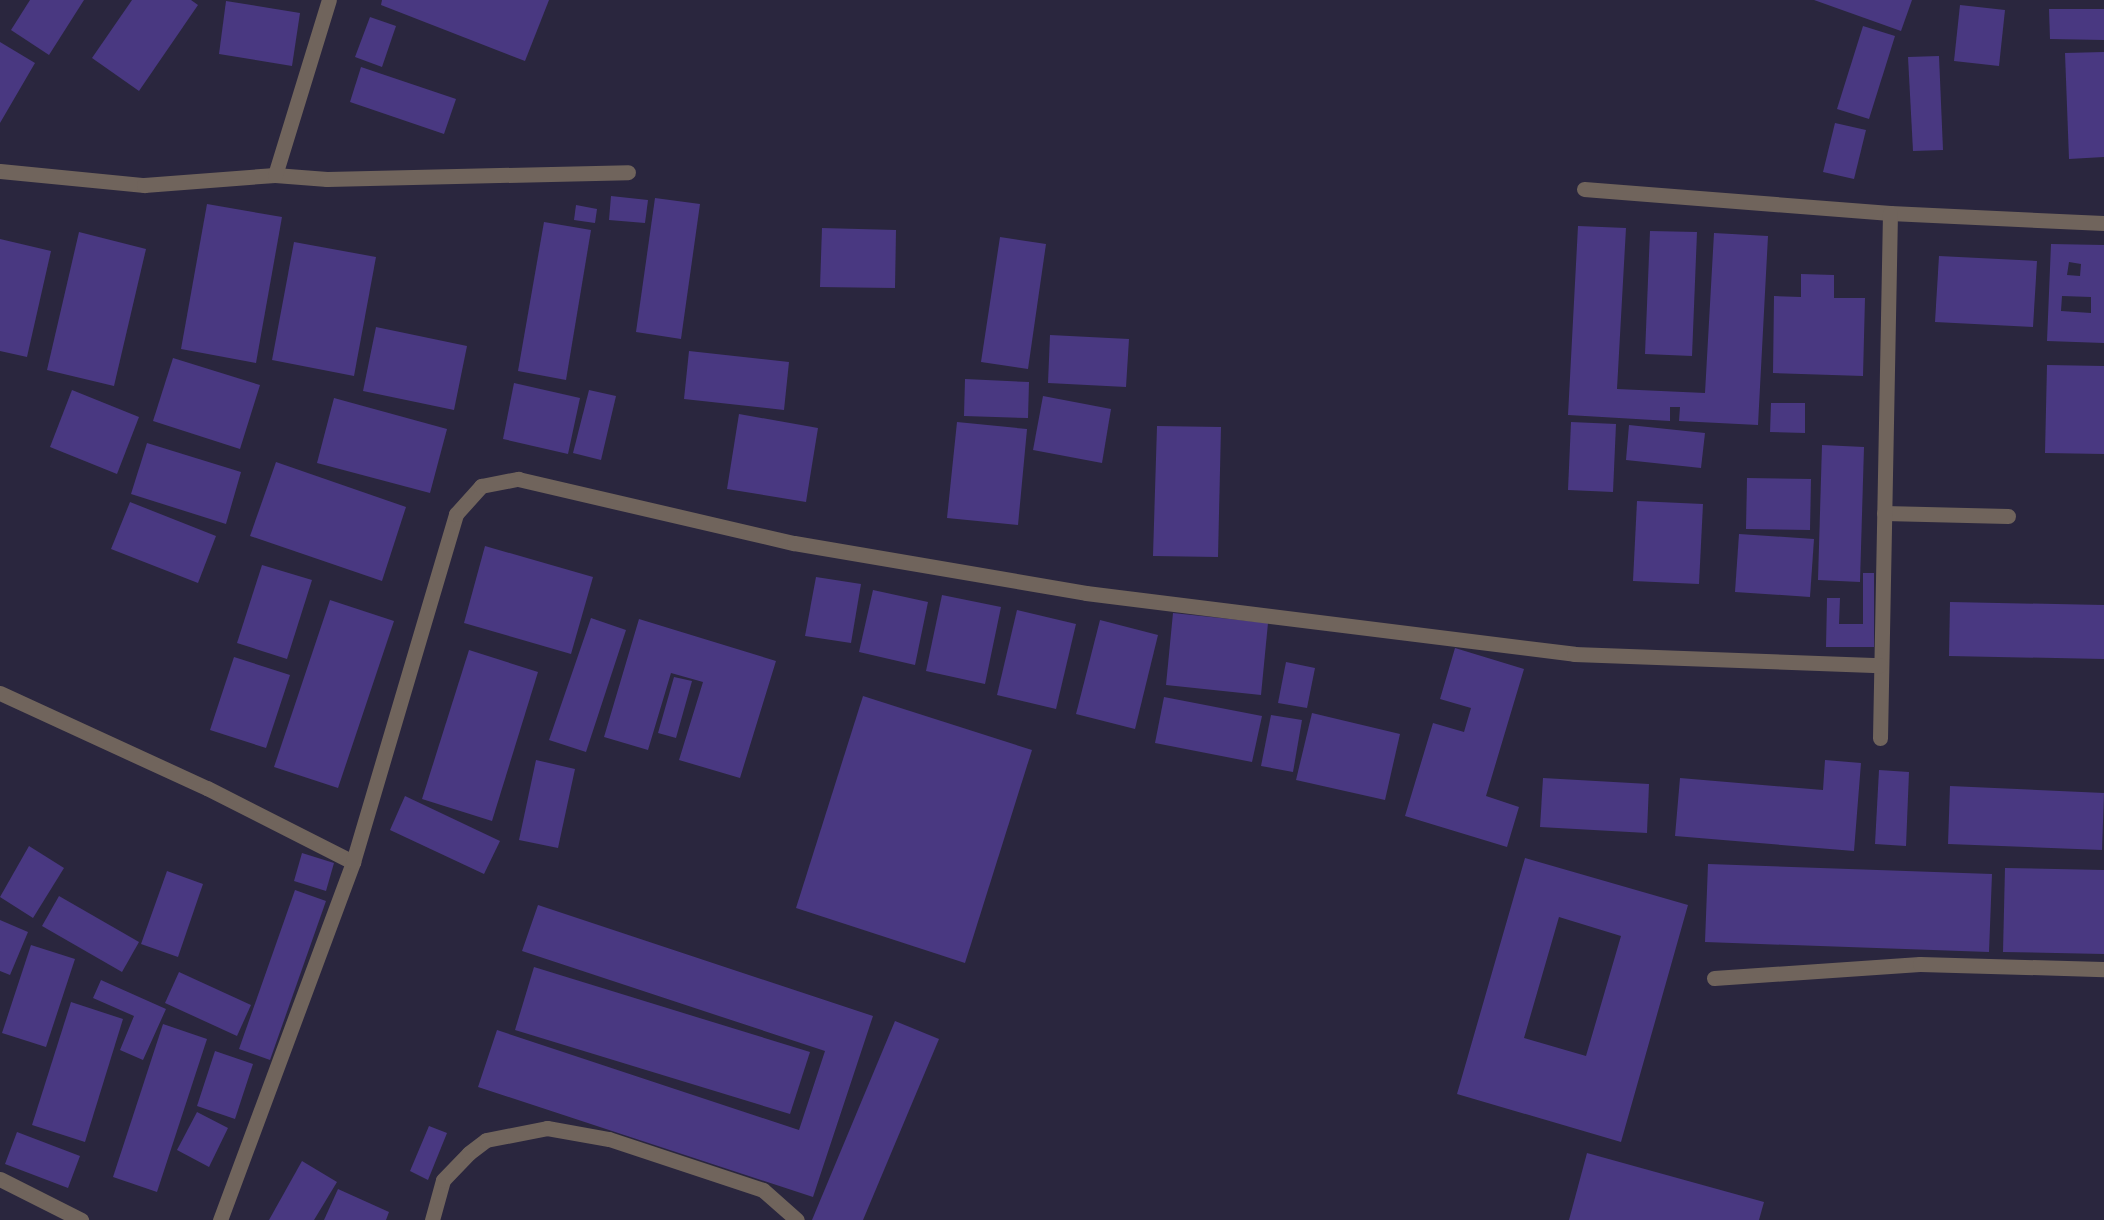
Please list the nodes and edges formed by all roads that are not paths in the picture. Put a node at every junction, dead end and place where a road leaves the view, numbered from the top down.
1 (329, 0) edge
2 (0, 171) edge
3 (628, 172) dead end
4 (275, 175) junction
5 (1584, 189) dead end
6 (1890, 213) junction
7 (2104, 223) edge
8 (1884, 513) junction
9 (2008, 516) dead end
10 (1880, 665) junction
11 (0, 693) edge
12 (1880, 738) dead end
13 (353, 861) junction
14 (2104, 969) edge
15 (1714, 978) dead end
16 (0, 1179) edge
17 (81, 1220) edge
18 (220, 1220) edge
19 (432, 1220) edge
20 (797, 1220) edge

1 - 4 street
2 - 4 street
3 - 4 street
5 - 6 street
6 - 7 street
6 - 8 street
8 - 9 street
8 - 10 street
10 - 12 street
10 - 13 street
11 - 13 street
13 - 18 street
14 - 15 street
16 - 17 street
19 - 20 street

